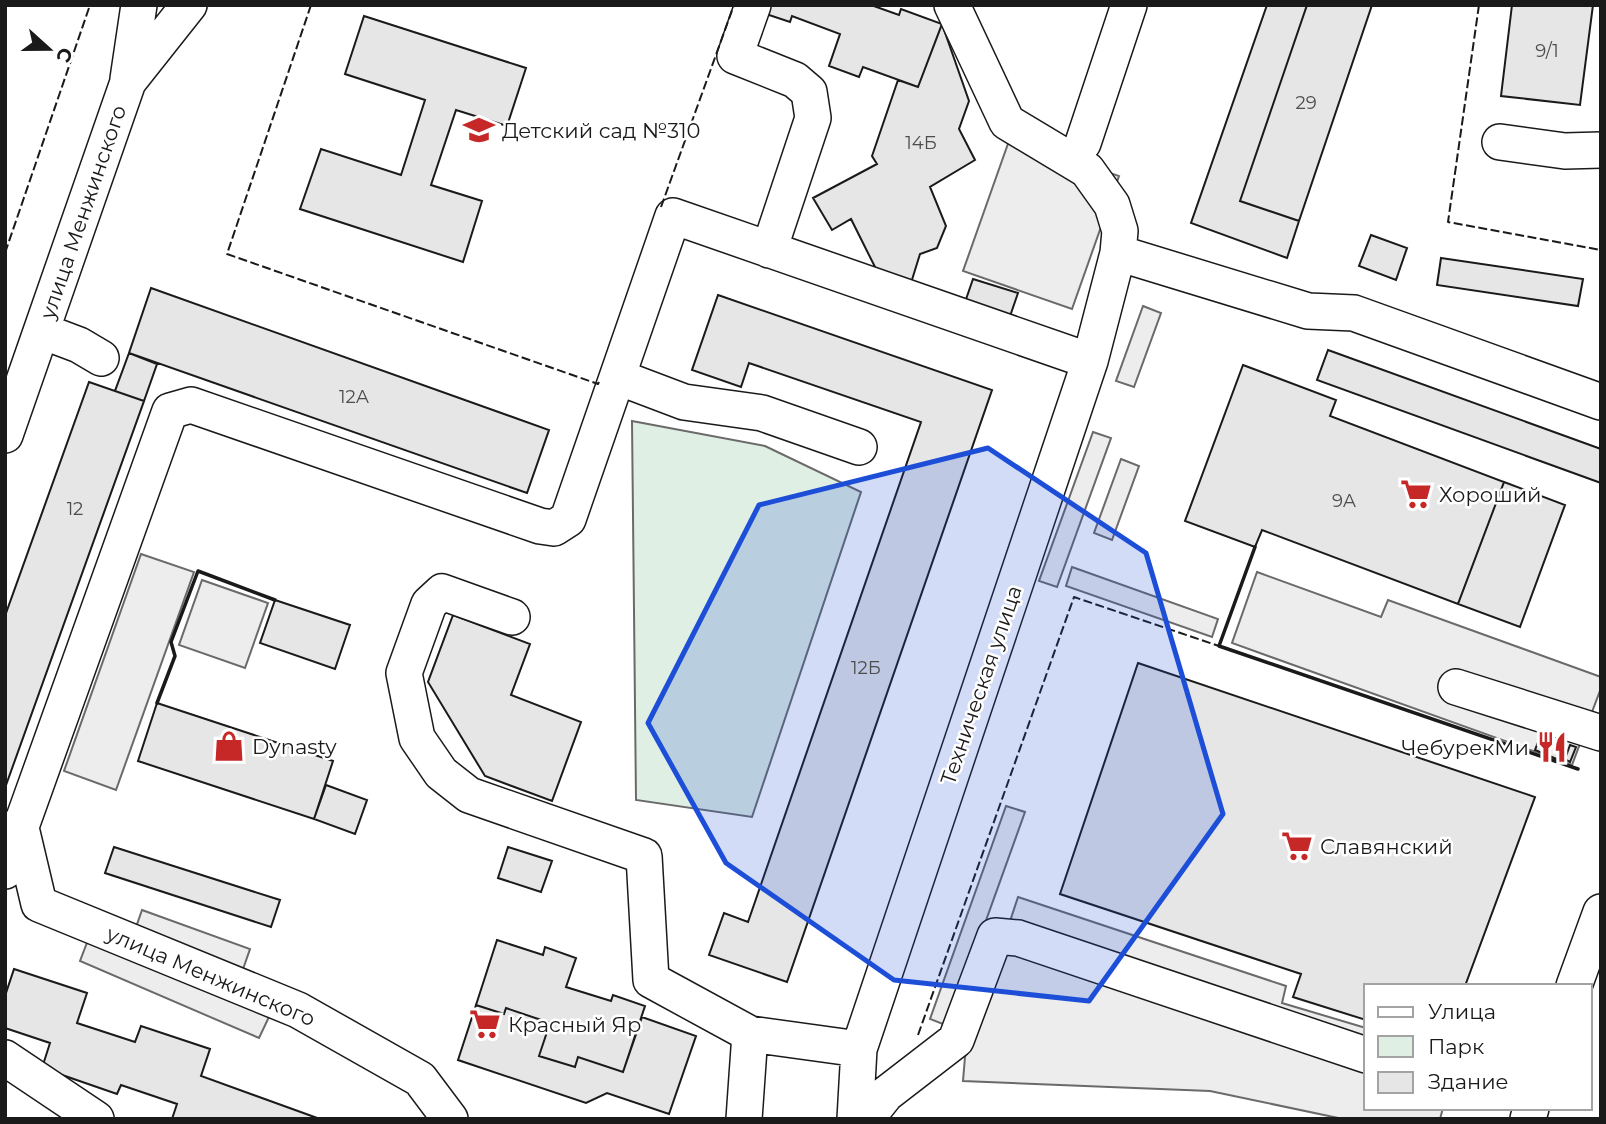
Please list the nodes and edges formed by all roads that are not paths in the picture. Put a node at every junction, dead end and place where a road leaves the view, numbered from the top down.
1 (139, 5) edge
2 (189, 5) edge
3 (753, 5) edge
4 (952, 5) edge
5 (1129, 5) edge
6 (128, 82) junction
7 (1500, 142) dead end
8 (1083, 143) dead end
9 (1601, 150) edge
10 (769, 250) junction
11 (1118, 253) junction
12 (41, 331) junction
13 (101, 358) dead end
14 (1090, 361) junction
15 (618, 377) junction
16 (1601, 402) edge
17 (5, 435) edge
18 (859, 447) dead end
19 (512, 617) dead end
20 (1456, 687) dead end
21 (1601, 733) edge
22 (13, 823) edge
23 (5, 871) edge
24 (1601, 912) edge
25 (1594, 950) edge
26 (1575, 984) edge
27 (750, 1034) junction
28 (859, 1049) junction
29 (1364, 1054) edge
30 (5, 1058) edge
31 (96, 1119) edge
32 (450, 1119) edge
33 (744, 1119) edge
34 (855, 1119) edge
35 (866, 1119) edge

1 - 6 street
2 - 6 street, улица Менжинского
3 - 10 street
4 - 11 street, Техническая улица
5 - 8 street
6 - 12 street, улица Менжинского
7 - 9 street
10 - 14 street
10 - 15 street
11 - 14 street, Техническая улица
11 - 16 street
12 - 13 street
12 - 17 street, улица Менжинского
14 - 28 street, Техническая улица
15 - 18 street
15 - 22 street
19 - 27 street
20 - 21 street
22 - 23 street
22 - 32 street, улица Менжинского
24 - 25 street
25 - 26 street
27 - 28 street
27 - 33 street
28 - 34 street, Техническая улица
29 - 35 street
30 - 31 street

